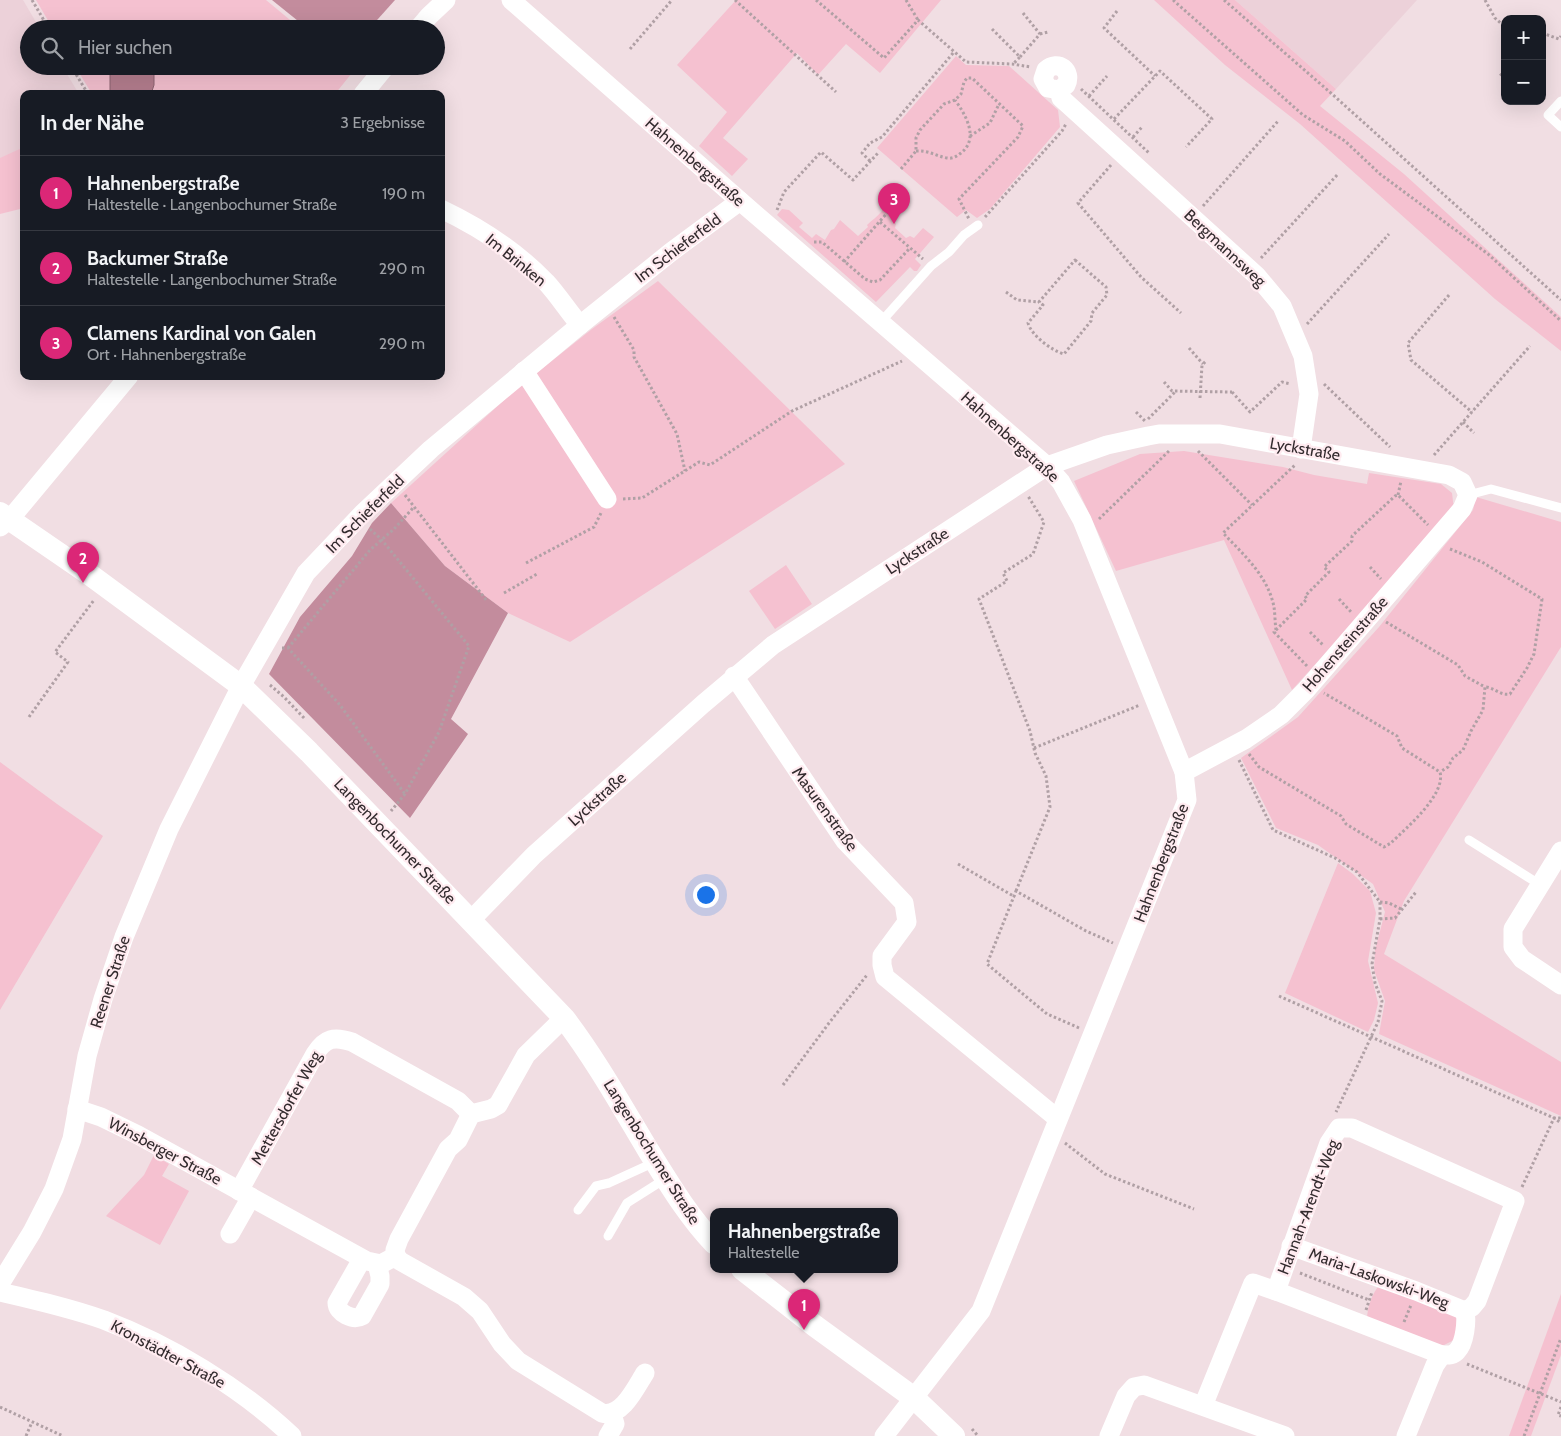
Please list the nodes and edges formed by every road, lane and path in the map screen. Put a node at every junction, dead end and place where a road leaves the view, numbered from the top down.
1 (32, 0) edge
2 (446, 0) edge
3 (511, 0) edge
4 (672, 0) edge
5 (735, 0) edge
6 (816, 0) edge
7 (906, 0) edge
8 (1173, 0) edge
9 (1224, 0) edge
10 (1485, 0) edge
11 (1117, 11) dead end
12 (1022, 13) dead end
13 (44, 20) edge
14 (426, 20) edge
15 (918, 20) junction
16 (1501, 23) edge
17 (992, 29) dead end
18 (1048, 32) dead end
19 (1040, 34) junction
20 (1546, 34) edge
21 (1561, 36) edge
22 (630, 49) dead end
23 (954, 52) junction
24 (1020, 57) junction
25 (1012, 64) junction
26 (1047, 70) joint
27 (76, 75) edge
28 (379, 75) edge
29 (1107, 76) dead end
30 (1155, 76) junction
31 (86, 90) edge
32 (366, 90) edge
33 (836, 92) dead end
34 (1088, 96) dead end
35 (955, 100) junction
36 (1561, 101) edge
37 (999, 104) junction
38 (1074, 110) junction
39 (1114, 120) dead end
40 (1279, 120) dead end
41 (1142, 127) dead end
42 (1561, 127) edge
43 (970, 136) junction
44 (1133, 137) dead end
45 (1186, 147) dead end
46 (916, 150) junction
47 (878, 152) dead end
48 (1121, 152) junction
49 (870, 161) junction
50 (901, 169) dead end
51 (1338, 174) dead end
52 (740, 201) junction
53 (445, 211) edge
54 (888, 212) dead end
55 (784, 216) dead end
56 (1192, 217) junction
57 (880, 222) junction
58 (976, 227) junction
59 (1389, 234) dead end
60 (812, 241) dead end
61 (910, 248) junction
62 (844, 262) junction
63 (841, 266) dead end
64 (931, 266) junction
65 (1250, 270) junction
66 (1006, 292) dead end
67 (1450, 296) dead end
68 (1561, 300) edge
69 (1039, 302) junction
70 (606, 304) junction
71 (1181, 313) dead end
72 (1561, 321) edge
73 (880, 322) junction
74 (580, 325) junction
75 (1295, 338) junction
76 (1530, 346) dead end
77 (1189, 348) dead end
78 (917, 355) junction
79 (524, 371) junction
80 (125, 380) edge
81 (1164, 382) dead end
82 (1308, 387) junction
83 (1176, 391) junction
84 (1200, 391) junction
85 (1200, 398) dead end
86 (1136, 412) dead end
87 (1472, 412) junction
88 (1463, 422) junction
89 (1147, 428) junction
90 (1474, 433) dead end
91 (1181, 434) junction
92 (1302, 449) junction
93 (1382, 464) junction
94 (1047, 466) junction
95 (1420, 470) junction
96 (685, 471) junction
97 (396, 482) junction
98 (1020, 484) junction
99 (1465, 488) junction
100 (607, 499) joint
101 (1252, 505) junction
102 (413, 508) junction
103 (1561, 508) edge
104 (358, 518) junction
105 (3, 519) edge
106 (594, 526) dead end
107 (1087, 532) junction
108 (381, 539) junction
109 (1436, 540) junction
110 (526, 563) dead end
111 (537, 574) dead end
112 (104, 586) junction
113 (504, 594) dead end
114 (487, 601) dead end
115 (1372, 613) junction
116 (1276, 631) junction
117 (288, 648) junction
118 (261, 650) junction
119 (734, 676) junction
120 (1314, 680) junction
121 (241, 686) junction
122 (1485, 687) junction
123 (1154, 699) junction
124 (29, 717) dead end
125 (1236, 744) junction
126 (1034, 748) junction
127 (1184, 772) junction
128 (1440, 772) junction
129 (405, 794) junction
130 (391, 811) dead end
131 (1469, 840) dead end
132 (1561, 851) edge
133 (958, 864) dead end
134 (1539, 884) junction
135 (1016, 891) junction
136 (1416, 892) dead end
137 (1014, 897) junction
138 (1380, 902) junction
139 (1403, 910) junction
140 (1380, 919) junction
141 (471, 920) junction
142 (1128, 948) junction
143 (882, 965) junction
144 (1561, 985) edge
145 (1280, 996) dead end
146 (564, 1018) junction
147 (1093, 1034) junction
148 (1371, 1036) junction
149 (784, 1085) dead end
150 (77, 1109) junction
151 (471, 1114) junction
152 (1554, 1118) junction
153 (1561, 1118) edge
154 (1561, 1122) edge
155 (1056, 1126) junction
156 (1339, 1128) junction
157 (660, 1170) junction
158 (245, 1194) junction
159 (1515, 1201) junction
160 (1194, 1209) dead end
161 (578, 1210) dead end
162 (230, 1234) dead end
163 (608, 1236) dead end
164 (710, 1239) edge
165 (1291, 1246) junction
166 (396, 1256) junction
167 (1284, 1267) junction
168 (747, 1273) edge
169 (1378, 1277) junction
170 (0, 1284) edge
171 (1276, 1290) junction
172 (1416, 1291) junction
173 (0, 1292) edge
174 (1369, 1300) junction
175 (1465, 1311) junction
176 (1361, 1325) junction
177 (1561, 1338) edge
178 (1398, 1339) junction
179 (1446, 1355) junction
180 (645, 1373) dead end
181 (1540, 1393) junction
182 (914, 1398) junction
183 (1561, 1402) edge
184 (1203, 1406) junction
185 (0, 1407) edge
186 (1561, 1407) edge
187 (612, 1414) junction
188 (1561, 1416) edge
189 (32, 1422) junction
190 (26, 1436) edge
191 (63, 1436) edge
192 (292, 1436) edge
193 (608, 1436) edge
194 (884, 1436) edge
195 (954, 1436) edge
196 (1109, 1436) edge
197 (1285, 1436) edge
198 (1406, 1436) edge
199 (1524, 1436) edge

1 - 13 path
2 - 14 street
3 - 52 street, Hahnenbergstraße
4 - 22 path
5 - 33 path
6 - 15 path
7 - 15 path
8 - 72 path
9 - 68 path
10 - 16 path
11 - 30 path
12 - 19 path
15 - 23 path
17 - 24 path
18 - 19 path
19 - 24 path
20 - 21 path
23 - 25 path
23 - 49 path
24 - 25 path
25 - 26 path
26 - 38 street, Bergmannsweg
27 - 31 path
28 - 32 street
29 - 34 path
30 - 39 path
30 - 45 path
35 - 37 path
35 - 43 path
35 - 46 path
36 - 42 lane
37 - 43 path
37 - 58 path
38 - 48 street, Bergmannsweg
38 - 58 path
40 - 56 path
41 - 44 path
43 - 46 path
46 - 50 path
47 - 49 path
48 - 56 street, Bergmannsweg
48 - 71 path
49 - 55 path
51 - 65 path
52 - 70 street, Im Schieferfeld
52 - 73 street, Hahnenbergstraße
53 - 74 street, Im Brinken
54 - 57 path
56 - 65 street, Bergmannsweg
57 - 61 path
57 - 62 path
58 - 64 lane
59 - 75 path
60 - 62 path
61 - 62 path
61 - 64 path
62 - 63 path
64 - 73 lane
65 - 75 street, Bergmannsweg
66 - 69 path
67 - 87 path
69 - 69 path
70 - 74 street, Im Schieferfeld
70 - 96 path
73 - 78 street, Hahnenbergstraße
74 - 79 street, Im Schieferfeld
75 - 82 street, Bergmannsweg
76 - 87 path
77 - 84 path
78 - 94 street, Hahnenbergstraße
78 - 96 path
79 - 97 street, Im Schieferfeld
79 - 100 street
80 - 105 street
81 - 83 path
82 - 84 path
82 - 92 street, Bergmannsweg
82 - 93 path
83 - 84 path
83 - 89 path
84 - 85 path
86 - 89 path
87 - 88 path
88 - 90 path
88 - 95 path
89 - 91 street, Lyckstraße
89 - 94 street, Lyckstraße
91 - 92 street, Lyckstraße
91 - 101 path
91 - 107 path
92 - 93 street, Lyckstraße
92 - 101 path
93 - 95 street, Lyckstraße
94 - 98 street, Lyckstraße
94 - 107 street, Hahnenbergstraße
95 - 99 street, Lyckstraße
96 - 100 path
97 - 102 path
97 - 104 street, Im Schieferfeld
98 - 119 street, Lyckstraße
98 - 126 path
99 - 103 lane
99 - 109 street, Hohensteinstraße
101 - 116 path
102 - 108 path
102 - 114 path
104 - 108 path
104 - 118 street, Im Schieferfeld
105 - 112 street, Langenbochumer Straße
106 - 110 path
107 - 123 street, Hahnenbergstraße
108 - 117 path
108 - 129 path
109 - 115 street, Hohensteinstraße
109 - 116 path
109 - 122 path
111 - 113 path
112 - 121 street, Langenbochumer Straße
112 - 124 path
115 - 120 street, Hohensteinstraße
115 - 122 path
116 - 120 path
117 - 118 path
117 - 129 path
118 - 121 street, Im Schieferfeld
119 - 141 street, Lyckstraße
119 - 143 street, Masurenstraße
120 - 125 street, Hohensteinstraße
120 - 128 path
121 - 141 street, Langenbochumer Straße
121 - 150 street, Reener Straße
122 - 128 path
123 - 126 path
123 - 127 street, Hahnenbergstraße
125 - 127 street, Hohensteinstraße
125 - 128 path
125 - 138 path
126 - 135 path
127 - 142 street, Hahnenbergstraße
129 - 130 path
131 - 134 lane
132 - 134 street
133 - 137 path
134 - 144 street
135 - 137 path
135 - 142 path
136 - 139 path
137 - 147 path
138 - 139 path
138 - 140 path
139 - 140 path
140 - 148 path
141 - 146 street, Langenbochumer Straße
142 - 147 street, Hahnenbergstraße
143 - 149 path
143 - 155 street
145 - 148 path
146 - 151 street
146 - 157 street, Langenbochumer Straße
147 - 155 street, Hahnenbergstraße
148 - 152 path
148 - 156 path
150 - 158 street, Winsberger Straße
150 - 170 street, Reener Straße
151 - 158 street, Mettersdorfer Weg
151 - 166 street
152 - 153 path
152 - 154 path
152 - 159 path
155 - 160 path
155 - 182 street, Hahnenbergstraße
156 - 159 street, Hannah-Arendt-Weg
156 - 165 street, Hannah-Arendt-Weg
157 - 161 lane
157 - 163 lane
157 - 164 street, Langenbochumer Straße
158 - 162 street
158 - 166 street, Winsberger Straße
159 - 175 street, Maria-Laskowski-Weg
165 - 167 street, Hannah-Arendt-Weg
165 - 169 street, Maria-Laskowski-Weg
166 - 187 street
167 - 171 street, Hannah-Arendt-Weg
167 - 174 path
168 - 182 street
169 - 172 street, Maria-Laskowski-Weg
169 - 174 path
171 - 176 street
171 - 184 street, Hannah-Arendt-Weg
172 - 175 street, Maria-Laskowski-Weg
172 - 178 path
173 - 192 street, Kronstädter Straße
174 - 176 path
175 - 179 street, Maria-Laskowski-Weg
176 - 178 street
177 - 181 path
178 - 179 street
179 - 181 path
179 - 198 street, Maria-Laskowski-Weg
180 - 187 street
181 - 183 path
181 - 199 path
182 - 194 street, Hahnenbergstraße
182 - 195 street
184 - 196 street
184 - 197 street
185 - 189 path
186 - 188 path
187 - 193 street
189 - 190 path
189 - 191 path

